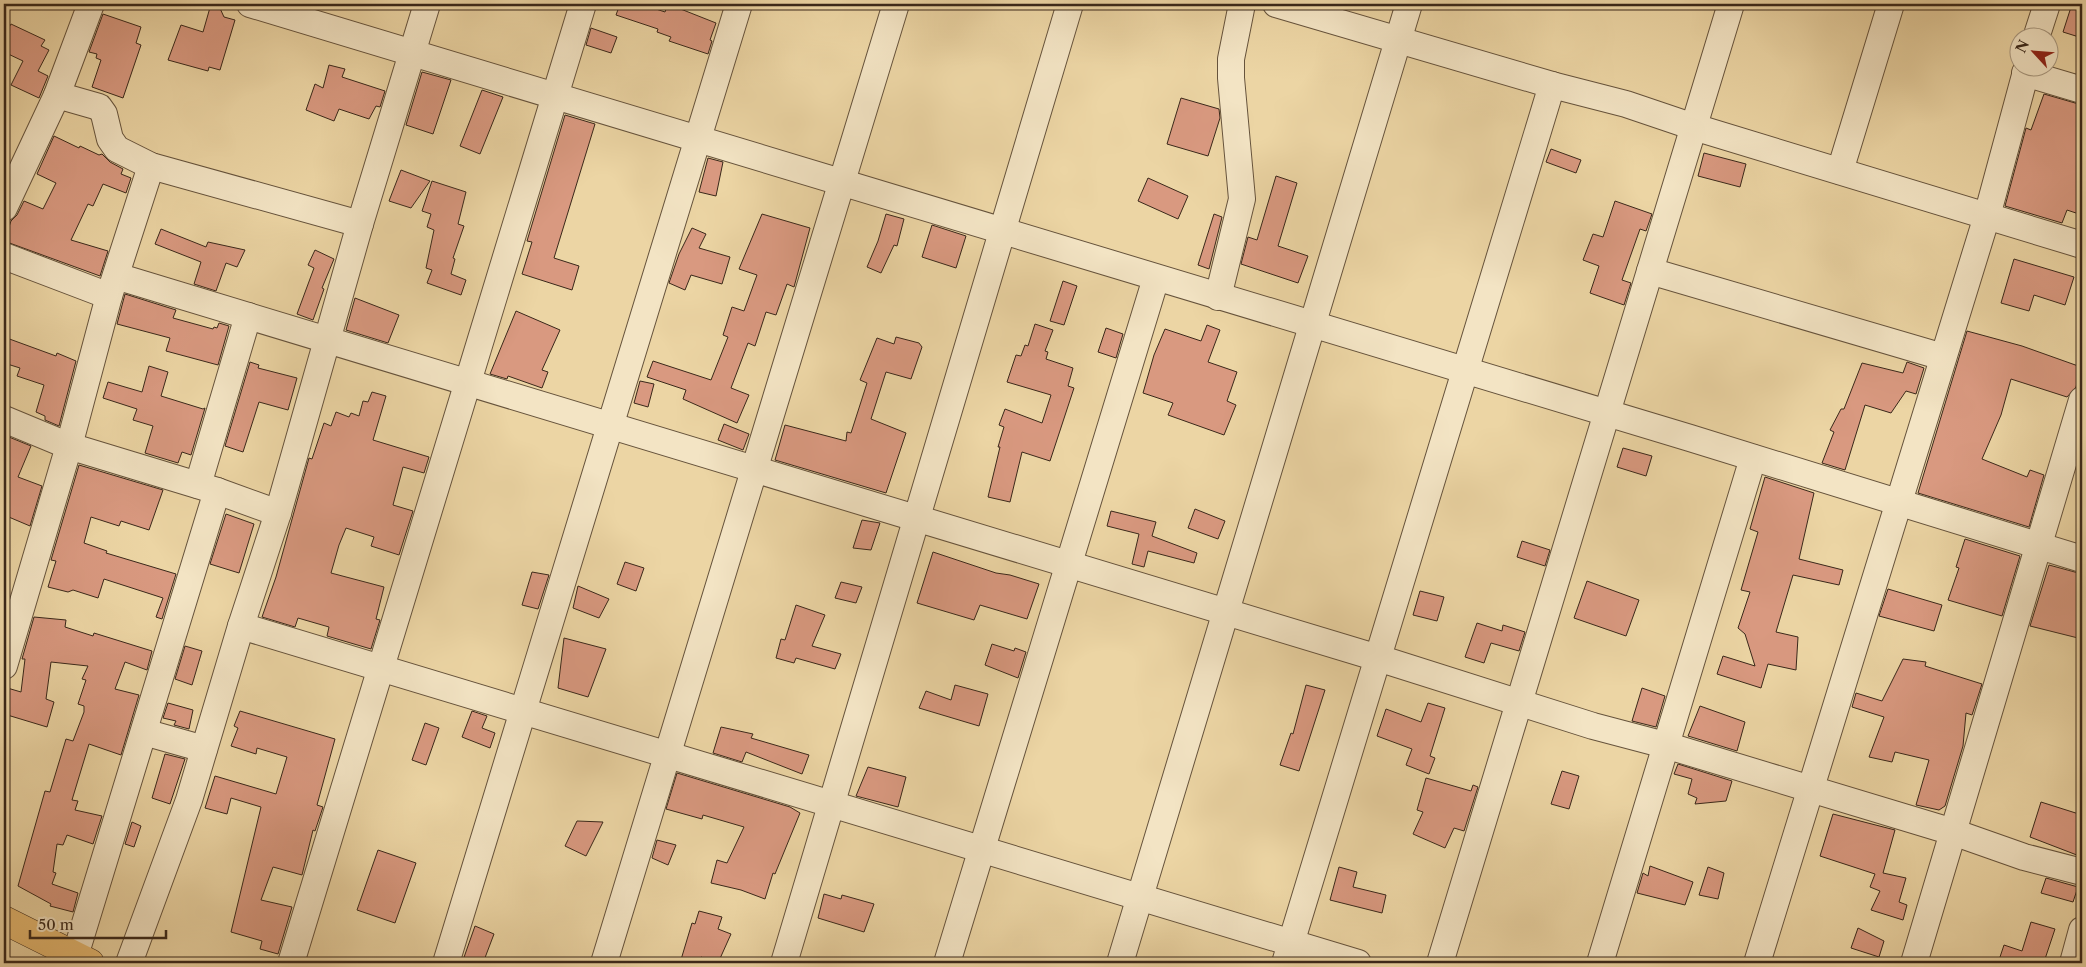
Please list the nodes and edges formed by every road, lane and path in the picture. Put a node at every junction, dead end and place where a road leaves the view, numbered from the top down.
1 (91, 4) edge
2 (250, 4) edge
3 (426, 4) edge
4 (583, 4) edge
5 (739, 4) edge
6 (896, 4) edge
7 (1070, 4) edge
8 (1242, 4) edge
9 (1276, 4) edge
10 (1408, 4) edge
11 (1731, 4) edge
12 (1891, 4) edge
13 (2047, 4) edge
14 (2039, 28) edge
15 (1398, 38) junction
16 (412, 53) junction
17 (2024, 78) edge
18 (2048, 78) edge
19 (1552, 85) junction
20 (2082, 90) edge
21 (57, 95) junction
22 (555, 96) junction
23 (1694, 127) junction
24 (698, 139) junction
25 (151, 166) junction
26 (1840, 171) junction
27 (842, 183) junction
28 (4, 208) edge
29 (1987, 216) junction
30 (360, 224) junction
31 (1002, 231) junction
32 (2082, 245) edge
33 (4, 256) edge
34 (1650, 271) junction
35 (1156, 278) junction
36 (113, 286) junction
37 (1218, 296) junction
38 (248, 316) junction
39 (1312, 325) junction
40 (326, 340) junction
41 (1943, 357) junction
42 (1465, 371) junction
43 (468, 383) junction
44 (2082, 400) edge
45 (1607, 414) junction
46 (4, 419) edge
47 (611, 426) junction
48 (69, 446) junction
49 (1753, 458) junction
50 (755, 470) junction
51 (208, 488) junction
52 (1899, 502) junction
53 (278, 513) junction
54 (916, 518) junction
55 (2039, 544) junction
56 (2082, 559) edge
57 (1068, 564) junction
58 (1226, 612) junction
59 (241, 626) junction
60 (1378, 658) junction
61 (4, 661) edge
62 (382, 668) junction
63 (1519, 701) junction
64 (524, 711) junction
65 (144, 732) junction
66 (1665, 745) junction
67 (204, 749) junction
68 (669, 755) junction
69 (1811, 789) junction
70 (831, 804) junction
71 (1953, 832) junction
72 (982, 850) junction
73 (2082, 872) edge
74 (1140, 897) junction
75 (4, 920) edge
76 (2082, 930) edge
77 (1288, 953) edge
78 (83, 960) edge
79 (129, 963) edge
80 (291, 963) edge
81 (446, 963) edge
82 (604, 963) edge
83 (784, 963) edge
84 (947, 963) edge
85 (1120, 963) edge
86 (1358, 963) edge
87 (1440, 963) edge
88 (1600, 963) edge
89 (1757, 963) edge
90 (1914, 963) edge
91 (2072, 963) edge

1 - 21 street
2 - 16 street
3 - 16 street
4 - 22 street
5 - 24 street
6 - 27 street
7 - 31 street
8 - 37 street
9 - 15 street
10 - 15 street
11 - 23 street
12 - 26 street
13 - 14 street
15 - 19 street
15 - 39 street
16 - 22 street
16 - 30 street
17 - 29 street
18 - 20 street
19 - 23 street
19 - 42 street
21 - 25 street
21 - 28 street
22 - 24 street
22 - 43 street
23 - 26 street
23 - 34 street
24 - 27 street
24 - 47 street
25 - 30 street
25 - 36 street
26 - 29 street
27 - 31 street
27 - 50 street
29 - 32 street
29 - 41 street
30 - 40 street
31 - 35 street
31 - 54 street
33 - 36 street
34 - 41 street
34 - 45 street
35 - 37 street
35 - 57 street
36 - 38 street
36 - 48 street
37 - 39 street
38 - 40 street
38 - 51 street
39 - 42 street
39 - 58 street
40 - 43 street
40 - 53 street
41 - 52 street
42 - 45 street
42 - 60 street
43 - 47 street
43 - 62 street
44 - 55 street
45 - 49 street
45 - 63 street
46 - 48 street
47 - 50 street
47 - 64 street
48 - 51 street
48 - 61 street
49 - 52 street
49 - 66 street
50 - 54 street
50 - 68 street
51 - 53 street
51 - 65 street
52 - 55 street
52 - 69 street
53 - 59 street
54 - 57 street
54 - 70 street
55 - 56 street
55 - 71 street
57 - 58 street
57 - 72 street
58 - 60 street
58 - 74 street
59 - 62 street
59 - 67 street
60 - 63 street
60 - 77 street
62 - 64 street
62 - 80 street
63 - 66 street
63 - 87 street
64 - 68 street
64 - 81 street
65 - 67 street
65 - 78 street
66 - 69 street
66 - 88 street
67 - 79 street
68 - 70 street
68 - 82 street
69 - 71 street
69 - 89 street
70 - 72 street
70 - 83 street
71 - 73 street
71 - 90 street
72 - 74 street
72 - 84 street
74 - 77 street
74 - 85 street
75 - 78 main road
76 - 91 street
77 - 86 street

